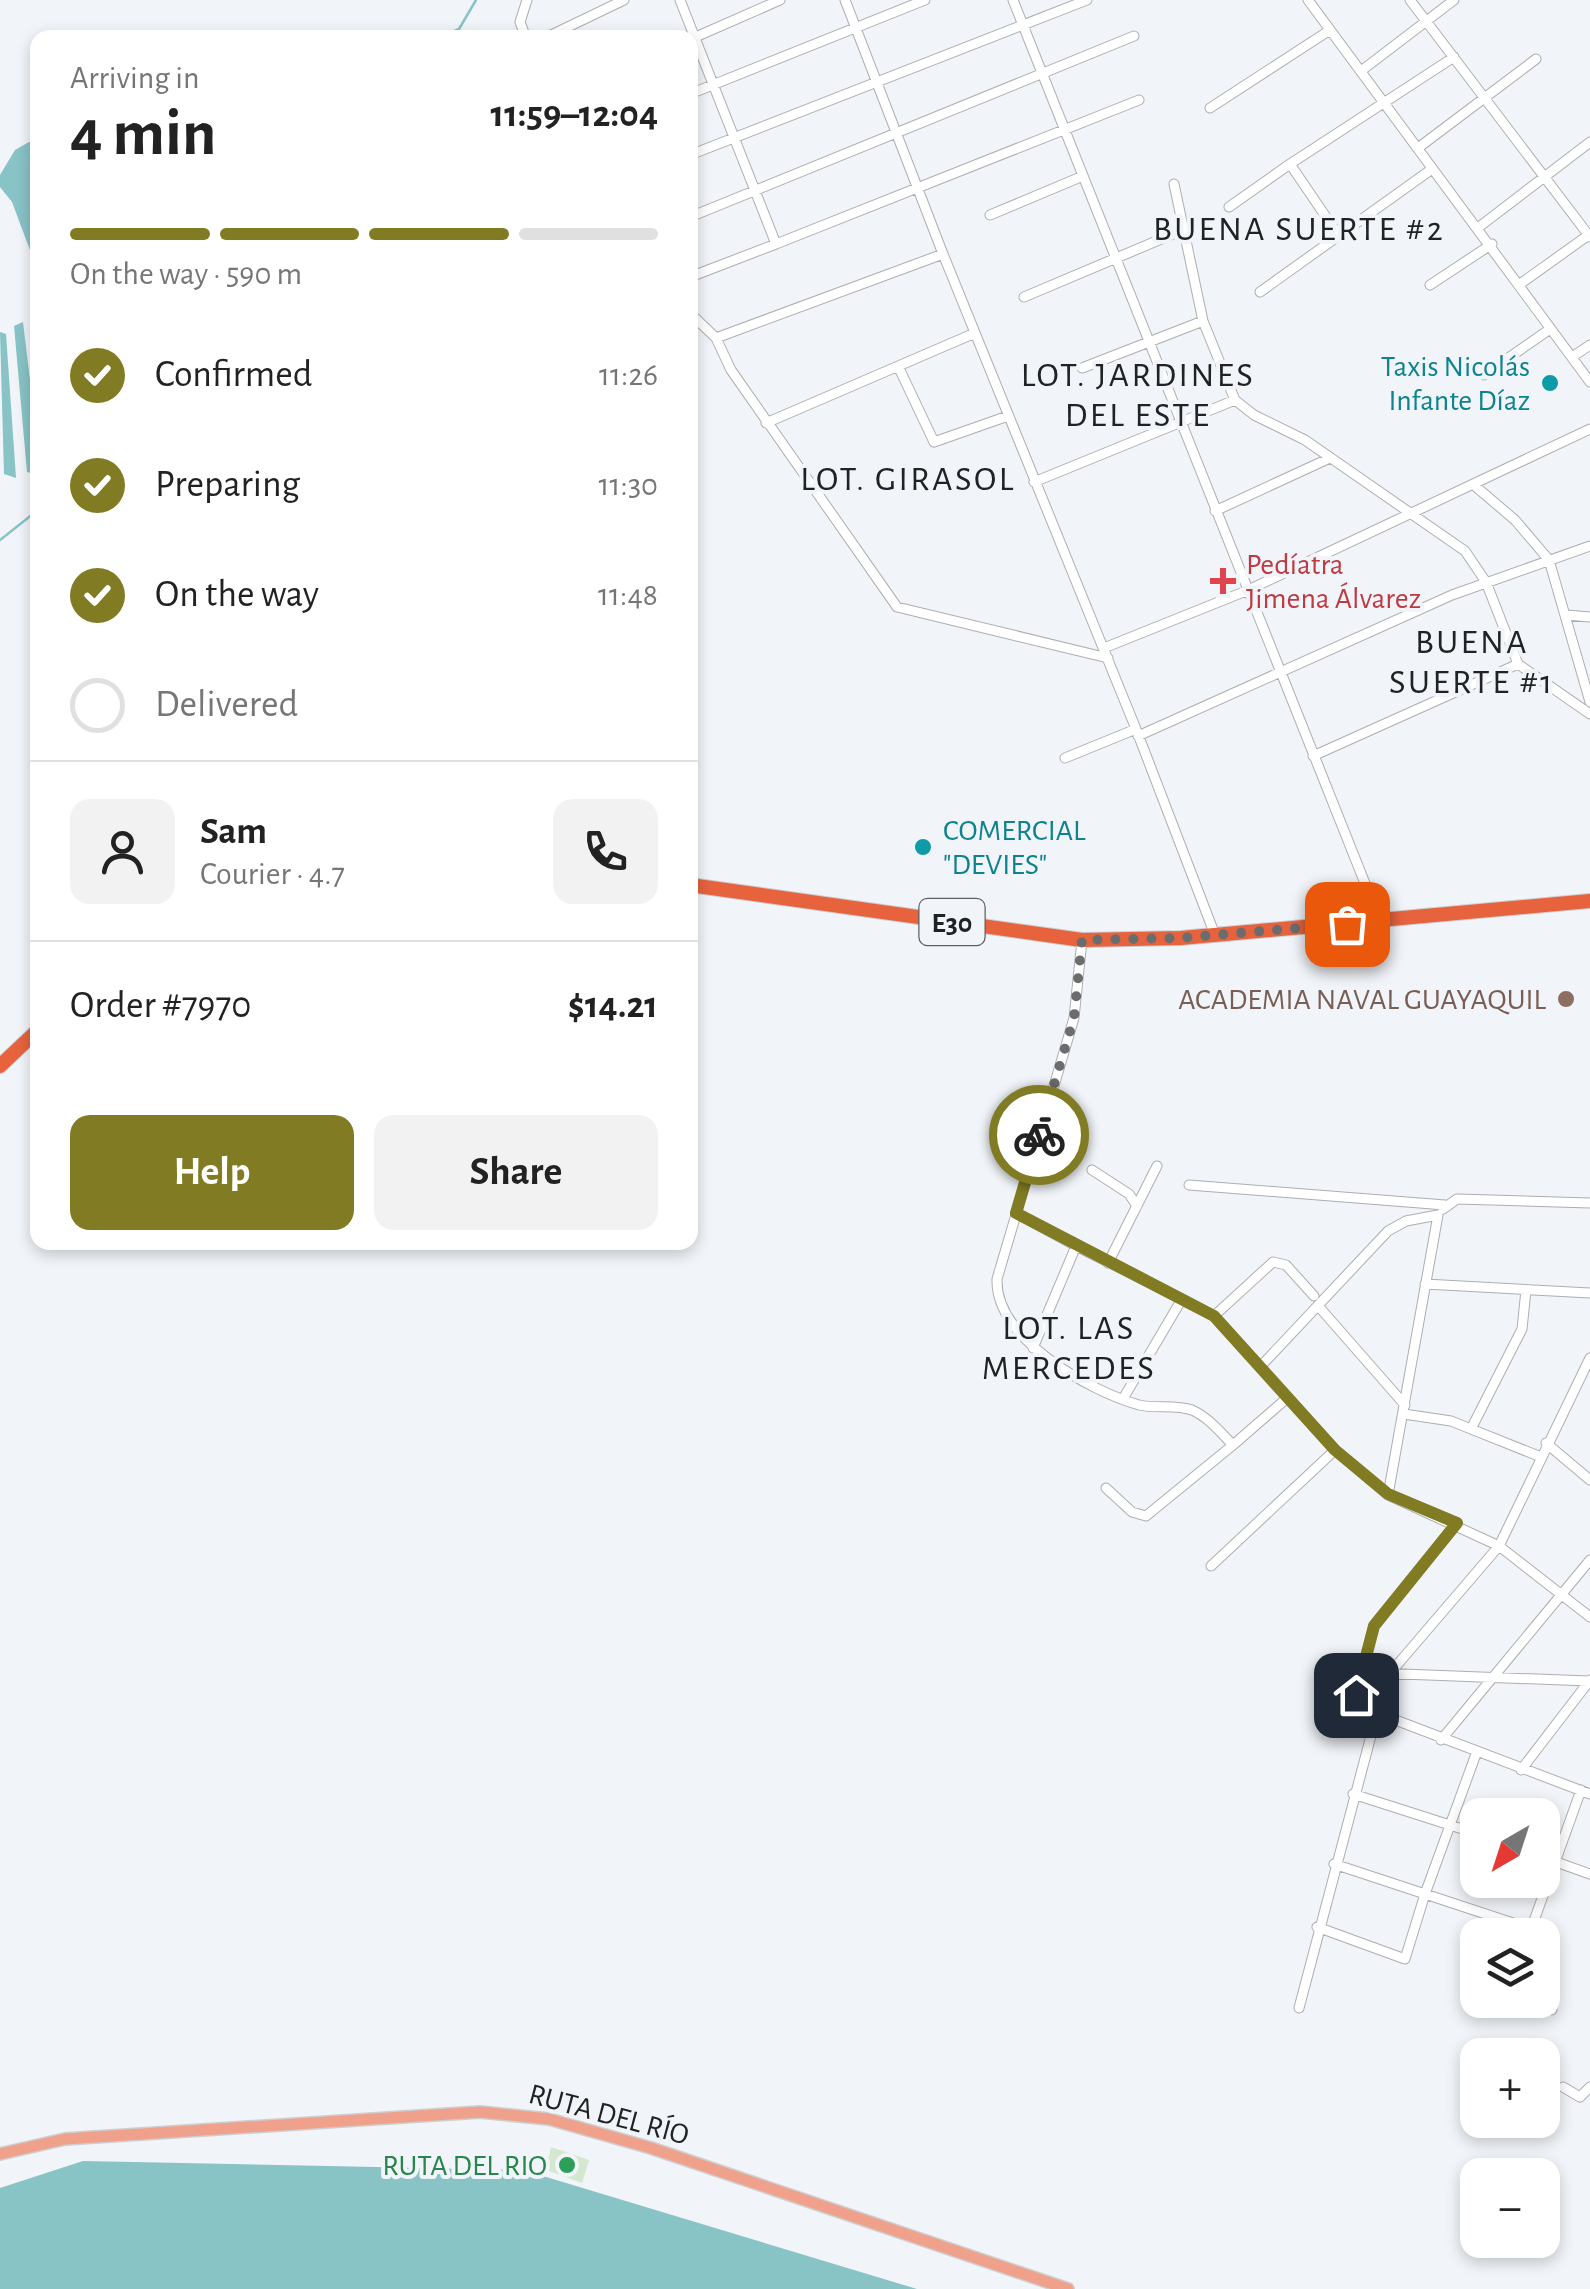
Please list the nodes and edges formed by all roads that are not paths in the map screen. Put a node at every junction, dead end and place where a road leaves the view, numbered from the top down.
1 (527, 0) edge
2 (624, 0) edge
3 (680, 0) edge
4 (780, 0) edge
5 (845, 0) edge
6 (925, 0) edge
7 (1013, 0) edge
8 (1087, 0) edge
9 (1410, 0) edge
10 (1454, 0) edge
11 (1313, 2) edge
12 (1426, 21) junction
13 (1024, 25) junction
14 (856, 28) junction
15 (523, 30) edge
16 (562, 30) edge
17 (689, 30) edge
18 (1330, 30) junction
19 (698, 35) edge
20 (1134, 36) dead end
21 (698, 52) edge
22 (1454, 57) junction
23 (1536, 59) dead end
24 (1361, 72) junction
25 (1042, 73) junction
26 (877, 83) junction
27 (713, 86) junction
28 (698, 91) edge
29 (1484, 97) junction
30 (1139, 100) dead end
31 (1386, 104) junction
32 (1210, 108) dead end
33 (1065, 130) junction
34 (897, 134) junction
35 (734, 139) junction
36 (1590, 142) edge
37 (1418, 148) junction
38 (698, 152) edge
39 (1290, 164) junction
40 (1432, 169) junction
41 (1083, 176) junction
42 (1543, 176) junction
43 (1174, 184) dead end
44 (917, 187) junction
45 (756, 193) junction
46 (1229, 207) dead end
47 (698, 214) edge
48 (990, 215) dead end
49 (1479, 227) junction
50 (1185, 229) junction
51 (1339, 236) junction
52 (1589, 236) edge
53 (776, 244) junction
54 (1492, 244) junction
55 (943, 254) junction
56 (1115, 259) junction
57 (698, 274) edge
58 (1520, 284) junction
59 (1430, 285) dead end
60 (1260, 292) dead end
61 (1024, 297) dead end
62 (698, 321) edge
63 (1204, 321) junction
64 (1550, 329) junction
65 (975, 333) junction
66 (716, 338) junction
67 (1149, 344) junction
68 (1590, 345) edge
69 (1572, 357) junction
70 (898, 366) junction
71 (1082, 368) dead end
72 (1484, 375) dead end
73 (1590, 382) edge
74 (1236, 400) junction
75 (1008, 416) junction
76 (766, 423) junction
77 (1180, 425) junction
78 (1590, 429) edge
79 (1330, 458) junction
80 (1034, 482) junction
81 (1475, 486) junction
82 (1215, 511) junction
83 (1410, 516) junction
84 (1590, 546) edge
85 (1550, 560) junction
86 (1486, 582) junction
87 (1246, 591) junction
88 (1567, 615) junction
89 (1590, 617) edge
90 (1106, 653) junction
91 (1518, 664) junction
92 (1280, 673) junction
93 (1590, 702) edge
94 (1590, 714) edge
95 (1137, 732) junction
96 (1313, 756) junction
97 (1065, 758) dead end
98 (698, 886) edge
99 (1590, 901) edge
100 (1380, 921) junction
101 (1215, 935) junction
102 (1082, 940) junction
103 (30, 1037) edge
104 (0, 1065) edge
105 (1158, 1166) dead end
106 (1092, 1170) dead end
107 (1190, 1185) dead end
108 (1418, 1203) junction
109 (1590, 1203) edge
110 (1137, 1206) junction
111 (1446, 1206) junction
112 (1016, 1213) junction
113 (1438, 1214) junction
114 (1388, 1231) junction
115 (1076, 1246) junction
116 (1108, 1262) junction
117 (1424, 1284) junction
118 (1526, 1290) junction
119 (1590, 1293) edge
120 (1314, 1296) dead end
121 (1182, 1299) junction
122 (1320, 1308) junction
123 (1214, 1316) junction
124 (1033, 1348) junction
125 (1590, 1358) edge
126 (1260, 1366) junction
127 (1124, 1396) junction
128 (1286, 1399) junction
129 (1404, 1410) junction
130 (1470, 1429) junction
131 (1546, 1443) junction
132 (1233, 1445) junction
133 (1335, 1450) junction
134 (1541, 1457) junction
135 (1590, 1480) edge
136 (1106, 1488) dead end
137 (1388, 1494) junction
138 (1457, 1523) junction
139 (1499, 1546) junction
140 (1590, 1560) edge
141 (1212, 1566) dead end
142 (1562, 1596) junction
143 (1590, 1617) edge
144 (1362, 1668) junction
145 (1391, 1672) junction
146 (1495, 1674) junction
147 (1590, 1681) edge
148 (1376, 1713) junction
149 (1441, 1740) junction
150 (1476, 1754) junction
151 (1521, 1770) junction
152 (1585, 1792) edge
153 (1353, 1794) junction
154 (1451, 1825) junction
155 (1460, 1828) edge
156 (1560, 1854) edge
157 (1560, 1863) edge
158 (1334, 1864) junction
159 (1590, 1874) edge
160 (1425, 1894) junction
161 (1491, 1918) edge
162 (1317, 1927) junction
163 (1299, 2008) dead end
164 (1563, 2087) dead end
165 (1590, 2087) edge
166 (0, 2154) edge
167 (1068, 2289) edge

1 - 15 street
2 - 16 street
3 - 17 street
4 - 19 street
5 - 14 street
6 - 14 street
7 - 13 street
8 - 13 street
9 - 12 street
10 - 12 street
11 - 18 street
12 - 22 street
12 - 24 street
13 - 25 street
13 - 26 street
14 - 26 street
14 - 27 street
18 - 24 street
18 - 32 street
20 - 25 street
21 - 27 street
22 - 29 street
22 - 31 street
23 - 29 street
24 - 31 street
25 - 33 street
25 - 34 street
26 - 34 street
26 - 35 street
27 - 28 street
27 - 35 street
29 - 37 street
29 - 42 street
30 - 33 street
31 - 37 street
31 - 39 street
33 - 41 street
33 - 44 street
34 - 44 street
34 - 45 street
35 - 38 street
35 - 45 street
36 - 42 street
37 - 40 street
39 - 46 street
39 - 51 street
40 - 49 street
40 - 51 street
41 - 48 street
41 - 56 street
42 - 49 street
42 - 52 street
43 - 50 street
44 - 53 street
44 - 55 street
45 - 47 street
45 - 53 street
49 - 54 street
50 - 56 street
50 - 63 street
51 - 60 street
52 - 58 street
53 - 57 street
54 - 58 street
54 - 59 street
55 - 65 street
55 - 66 street
56 - 61 street
56 - 67 street
58 - 64 street
62 - 66 street
63 - 67 street
63 - 74 street
64 - 69 street
64 - 72 street
65 - 70 street
65 - 75 street
66 - 76 street
67 - 71 street
67 - 77 street
68 - 69 street
69 - 73 street
70 - 75 street
70 - 76 street
74 - 77 street
74 - 79 street
75 - 80 street
76 - 90 street
77 - 80 street
77 - 82 street
78 - 81 street
79 - 82 street
79 - 83 street
80 - 90 street
81 - 83 street
81 - 85 street
82 - 87 street
83 - 86 street
83 - 87 street
84 - 85 street
85 - 86 street
85 - 88 street
86 - 91 street
86 - 92 street
87 - 90 street
87 - 92 street
88 - 89 street
88 - 93 street
90 - 95 street
91 - 94 street
91 - 96 street
92 - 95 street
92 - 96 street
95 - 97 street
95 - 101 street
96 - 100 street
98 - 102 highway, E30
99 - 100 highway, E30
100 - 101 highway, E30
101 - 102 highway, E30
102 - 112 street
103 - 104 highway
105 - 110 street
106 - 110 street
107 - 108 street
108 - 111 street
108 - 114 street
109 - 111 street
110 - 116 street
111 - 113 street
112 - 115 street
112 - 124 street
113 - 114 street
113 - 117 street
114 - 122 street
115 - 116 street
115 - 124 street
116 - 121 street
117 - 118 street
117 - 129 street
118 - 119 street
118 - 130 street
120 - 123 street
121 - 123 street
121 - 127 street
122 - 126 street
122 - 129 street
123 - 126 street
124 - 127 street
125 - 131 street
126 - 128 street
127 - 132 street
128 - 132 street
128 - 133 street
129 - 130 street
129 - 137 street
130 - 134 street
131 - 134 street
131 - 135 street
132 - 136 street
133 - 137 street
133 - 141 street
134 - 139 street
137 - 138 street
138 - 139 street
138 - 144 street
139 - 142 street
139 - 145 street
140 - 142 street
142 - 143 street
142 - 146 street
144 - 145 street
144 - 148 street
145 - 146 street
145 - 148 street
146 - 147 street
146 - 149 street
147 - 151 street
148 - 149 street
148 - 153 street
149 - 150 street
150 - 151 street
150 - 154 street
151 - 152 street
152 - 156 street
153 - 154 street
153 - 158 street
154 - 155 street
154 - 160 street
157 - 159 street
158 - 160 street
158 - 162 street
160 - 161 street
160 - 162 street
162 - 163 street
164 - 165 street
166 - 167 main road, RUTA DEL RÍO

